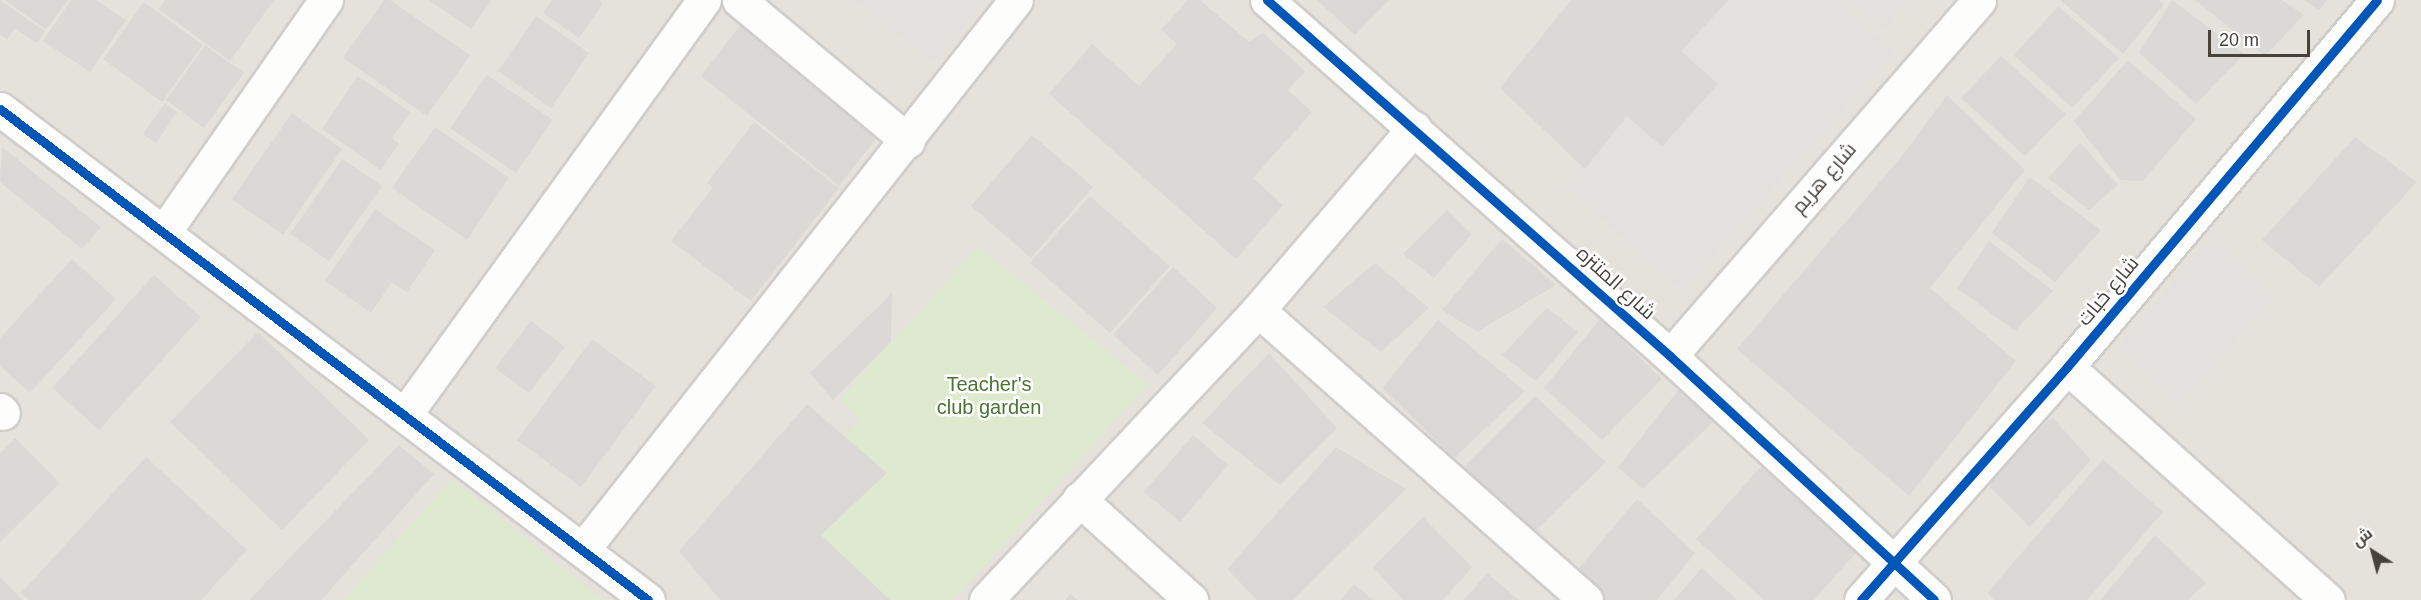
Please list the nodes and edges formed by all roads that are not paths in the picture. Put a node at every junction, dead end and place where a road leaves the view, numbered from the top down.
1 (326, 0) edge
2 (704, 0) edge
3 (739, 0) edge
4 (1016, 0) edge
5 (1267, 0) edge
6 (1979, 0) edge
7 (2377, 0) edge
8 (0, 109) edge
9 (1414, 128) junction
10 (908, 141) junction
11 (164, 232) junction
12 (1258, 310) junction
13 (1670, 356) junction
14 (2067, 367) junction
15 (406, 413) junction
16 (1078, 499) junction
17 (583, 549) junction
18 (1894, 565) junction
19 (648, 600) edge
20 (986, 600) edge
21 (1191, 600) edge
22 (1586, 600) edge
23 (1861, 600) edge
24 (1934, 600) edge
25 (2328, 600) edge

1 - 11 street
2 - 15 street
3 - 10 street
4 - 10 street
5 - 9 street, شارع المتنزه
6 - 13 street, شارع هريم
7 - 14 street, شارع خبات
8 - 11 street
9 - 12 street
9 - 13 street, شارع المتنزه
10 - 17 street
11 - 15 street
12 - 16 street
12 - 22 street
13 - 18 street, شارع المتنزه
14 - 18 street, شارع خبات
14 - 25 street
15 - 17 street
16 - 20 street
16 - 21 street
17 - 19 street
18 - 23 street, شارع خبات
18 - 24 street, شارع المتنزه

